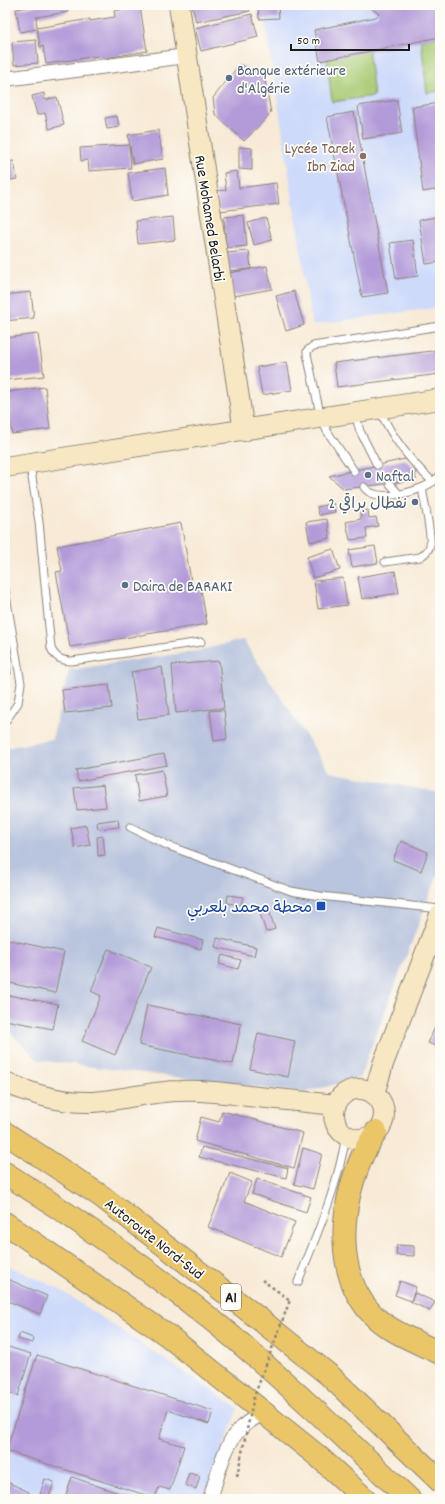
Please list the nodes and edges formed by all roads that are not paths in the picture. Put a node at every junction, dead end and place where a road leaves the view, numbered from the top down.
1 (179, 5) edge
2 (186, 56) junction
3 (5, 79) edge
4 (440, 326) edge
5 (440, 399) edge
6 (379, 409) junction
7 (354, 413) junction
8 (321, 418) junction
9 (244, 431) junction
10 (30, 464) junction
11 (377, 465) dead end
12 (5, 467) edge
13 (354, 471) dead end
14 (440, 476) edge
15 (433, 482) junction
16 (390, 484) dead end
17 (364, 487) dead end
18 (422, 488) junction
19 (399, 494) junction
20 (385, 562) dead end
21 (5, 590) edge
22 (201, 642) dead end
23 (5, 722) edge
24 (130, 827) dead end
25 (440, 909) edge
26 (440, 915) edge
27 (5, 1082) edge
28 (374, 1094) junction
29 (336, 1105) junction
30 (376, 1132) junction
31 (5, 1133) edge
32 (346, 1136) junction
33 (5, 1173) edge
34 (5, 1223) edge
35 (298, 1282) dead end
36 (440, 1353) edge
37 (263, 1413) junction
38 (440, 1480) edge
39 (210, 1499) edge
40 (365, 1499) edge
41 (409, 1499) edge

1 - 2 main road, Rue Mohamed Belarbi
2 - 3 street
2 - 9 main road, Rue Mohamed Belarbi
4 - 8 lane
5 - 6 main road
6 - 7 main road
6 - 15 lane
7 - 8 main road
7 - 11 lane
8 - 9 main road
8 - 13 lane
9 - 10 main road
10 - 12 main road
10 - 22 lane
14 - 15 lane
15 - 18 lane
16 - 19 lane
17 - 19 lane
18 - 19 lane
18 - 20 lane
21 - 23 lane
24 - 25 lane
26 - 28 main road
27 - 29 main road
28 - 29 main road
28 - 30 main road
29 - 32 main road
30 - 32 main road
30 - 36 highway
31 - 38 highway, Autoroute Nord-Sud / A1
32 - 35 lane
33 - 41 highway, Autoroute Nord-Sud / A1
34 - 37 highway
37 - 39 street
37 - 40 highway

